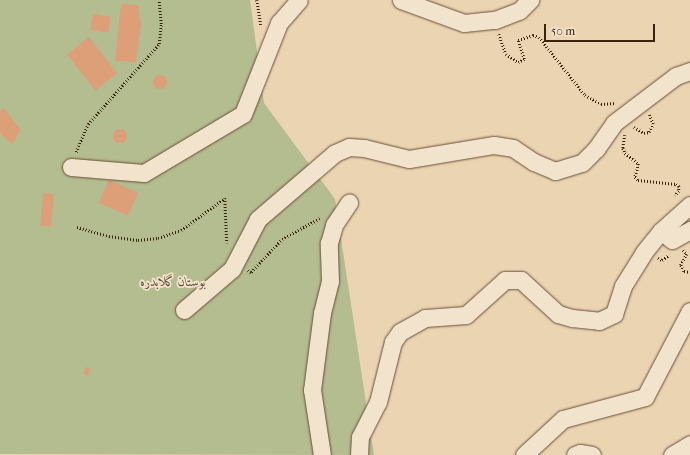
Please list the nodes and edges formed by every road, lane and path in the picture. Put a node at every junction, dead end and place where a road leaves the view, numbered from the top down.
1 (158, 0) edge
2 (299, 0) edge
3 (401, 0) edge
4 (530, 0) edge
5 (494, 20) junction
6 (690, 71) edge
7 (620, 101) dead end
8 (640, 105) junction
9 (626, 128) dead end
10 (630, 128) dead end
11 (71, 168) joint
12 (690, 205) edge
13 (345, 208) joint
14 (676, 215) junction
15 (77, 227) dead end
16 (690, 230) edge
17 (661, 231) junction
18 (237, 262) junction
19 (184, 310) dead end
20 (690, 311) edge
21 (690, 444) edge
22 (322, 455) edge
23 (359, 455) edge
24 (524, 455) edge
25 (575, 455) edge
26 (592, 455) edge
27 (672, 455) edge

1 - 11 path
2 - 11 street
3 - 5 street
4 - 5 street
5 - 7 path
6 - 8 street
8 - 10 path
8 - 18 street
9 - 14 path
12 - 14 street
13 - 18 path
13 - 22 street
14 - 17 street
15 - 18 path
16 - 17 street
17 - 23 street
18 - 19 street
20 - 24 street
21 - 27 street
25 - 26 street

